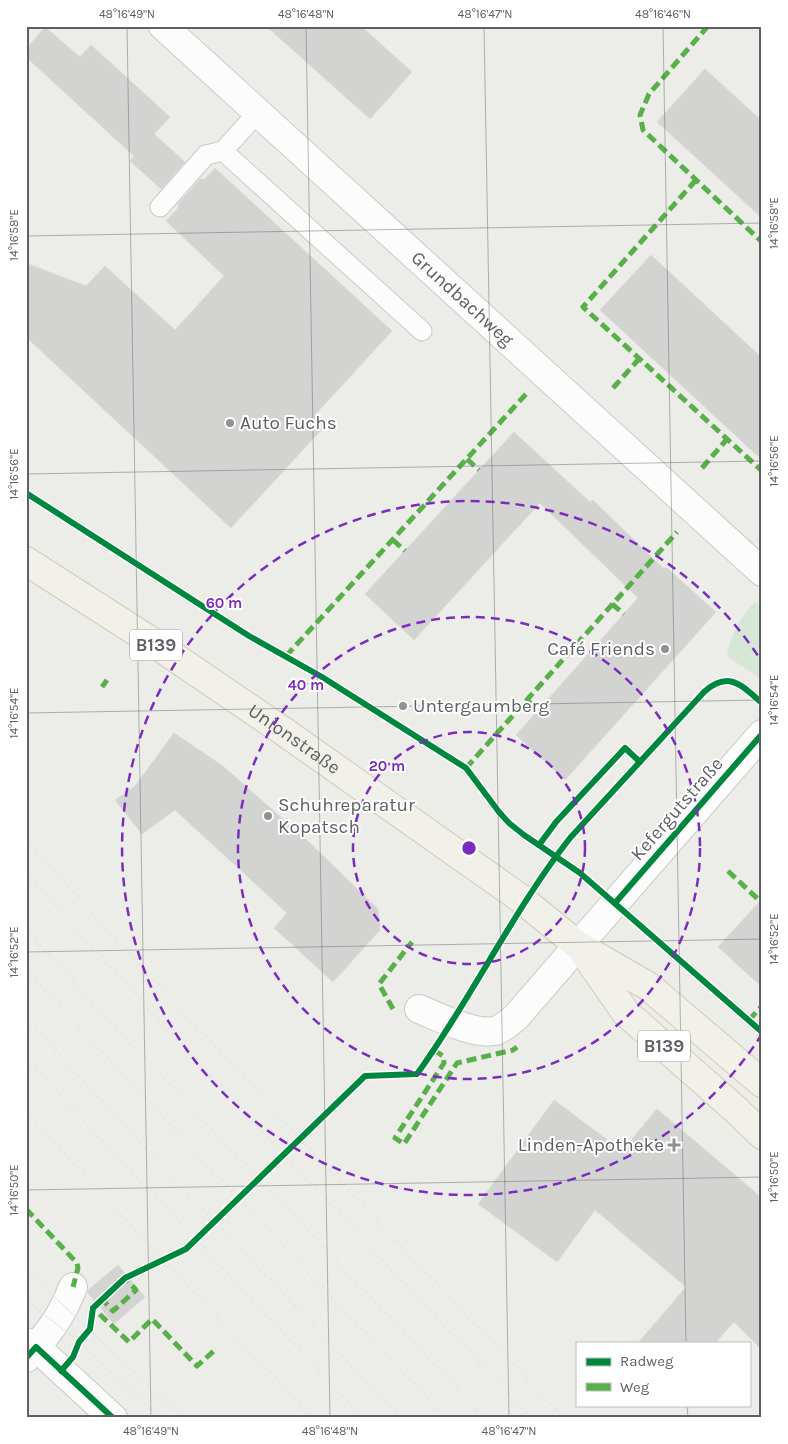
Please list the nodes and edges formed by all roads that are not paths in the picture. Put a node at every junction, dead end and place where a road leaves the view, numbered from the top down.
1 (163, 26) edge
2 (258, 112) junction
3 (223, 151) junction
4 (160, 207) dead end
5 (422, 331) dead end
6 (26, 561) edge
7 (762, 572) edge
8 (762, 734) edge
9 (578, 946) junction
10 (419, 1009) dead end
11 (762, 1083) edge
12 (762, 1135) edge
13 (73, 1287) dead end
14 (29, 1349) edge
15 (112, 1418) edge

1 - 2 street, Grundbachweg
2 - 3 lane
2 - 7 street, Grundbachweg
3 - 4 lane
3 - 5 lane
6 - 9 main road, Unionstraße / B139
8 - 9 street, Kefergutstraße
9 - 10 street
9 - 11 main road, Unionstraße / B139
9 - 12 main road, Unionstraße / B139
13 - 14 street
14 - 15 street

